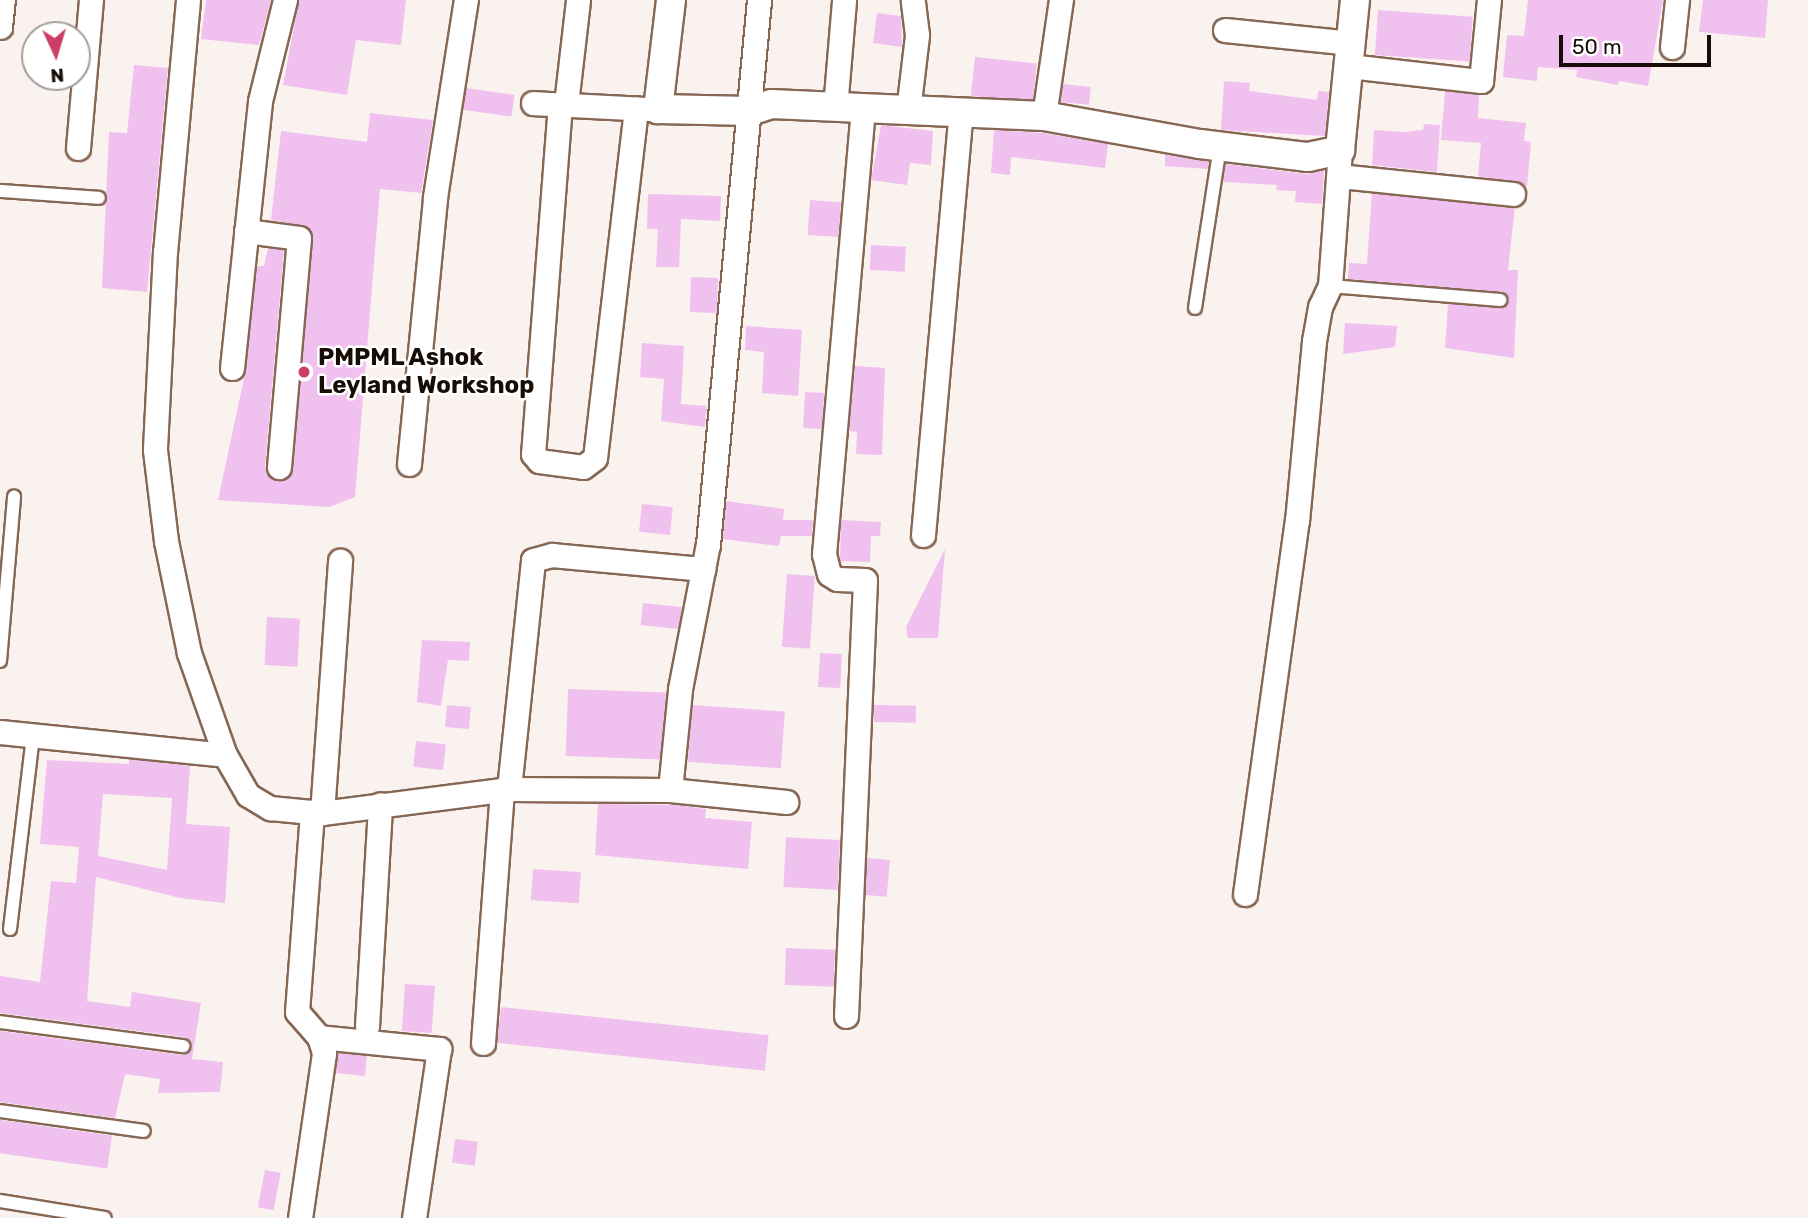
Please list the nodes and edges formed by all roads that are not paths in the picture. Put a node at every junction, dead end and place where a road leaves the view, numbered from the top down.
1 (3, 0) edge
2 (91, 0) edge
3 (188, 0) edge
4 (285, 0) edge
5 (466, 0) edge
6 (578, 0) edge
7 (671, 0) edge
8 (759, 0) edge
9 (844, 0) edge
10 (913, 0) edge
11 (1060, 0) edge
12 (1355, 0) edge
13 (1489, 0) edge
14 (1677, 0) edge
15 (0, 27) edge
16 (1225, 30) dead end
17 (1672, 47) dead end
18 (1350, 54) junction
19 (533, 103) dead end
20 (563, 104) junction
21 (835, 108) junction
22 (647, 109) junction
23 (863, 110) junction
24 (750, 111) junction
25 (908, 111) junction
26 (961, 111) junction
27 (1044, 116) junction
28 (1220, 147) junction
29 (78, 148) dead end
30 (1340, 163) junction
31 (0, 191) edge
32 (1513, 194) dead end
33 (99, 198) dead end
34 (246, 231) junction
35 (1330, 286) junction
36 (1500, 300) dead end
37 (1195, 308) dead end
38 (232, 368) dead end
39 (409, 464) dead end
40 (279, 467) dead end
41 (14, 497) dead end
42 (923, 535) dead end
43 (340, 561) dead end
44 (703, 569) junction
45 (0, 661) edge
46 (0, 732) edge
47 (33, 735) junction
48 (225, 755) junction
49 (505, 789) junction
50 (670, 790) junction
51 (786, 802) dead end
52 (380, 804) junction
53 (317, 813) junction
54 (1245, 894) dead end
55 (10, 929) dead end
56 (846, 1016) dead end
57 (0, 1022) edge
58 (367, 1026) dead end
59 (319, 1037) junction
60 (483, 1043) dead end
61 (183, 1046) dead end
62 (0, 1111) edge
63 (144, 1131) dead end
64 (0, 1201) edge
65 (105, 1218) edge
66 (300, 1218) edge
67 (414, 1218) edge

1 - 15 street
2 - 29 street
3 - 48 street
4 - 34 street
5 - 39 street
6 - 20 street
7 - 22 street
8 - 24 street
9 - 21 street
10 - 25 street
11 - 27 street
12 - 18 street
13 - 18 street
14 - 17 street
16 - 18 street
18 - 30 street
19 - 20 street
20 - 22 street
20 - 22 street
21 - 23 street
21 - 24 street
22 - 24 street
23 - 25 street
23 - 56 street
24 - 44 street
25 - 26 street
26 - 27 street
26 - 42 street
27 - 28 street
28 - 30 street
28 - 37 lane
30 - 32 street
30 - 35 street
31 - 33 lane
34 - 38 street
34 - 40 street
35 - 36 lane
35 - 54 street
41 - 45 lane
43 - 53 street
44 - 49 street
44 - 50 street
46 - 47 street
47 - 48 street
47 - 55 lane
48 - 53 street
49 - 50 street
49 - 52 street
49 - 60 street
50 - 51 street
52 - 53 street
52 - 58 street
53 - 59 street
57 - 61 lane
59 - 66 street
59 - 67 street
62 - 63 lane
64 - 65 lane

